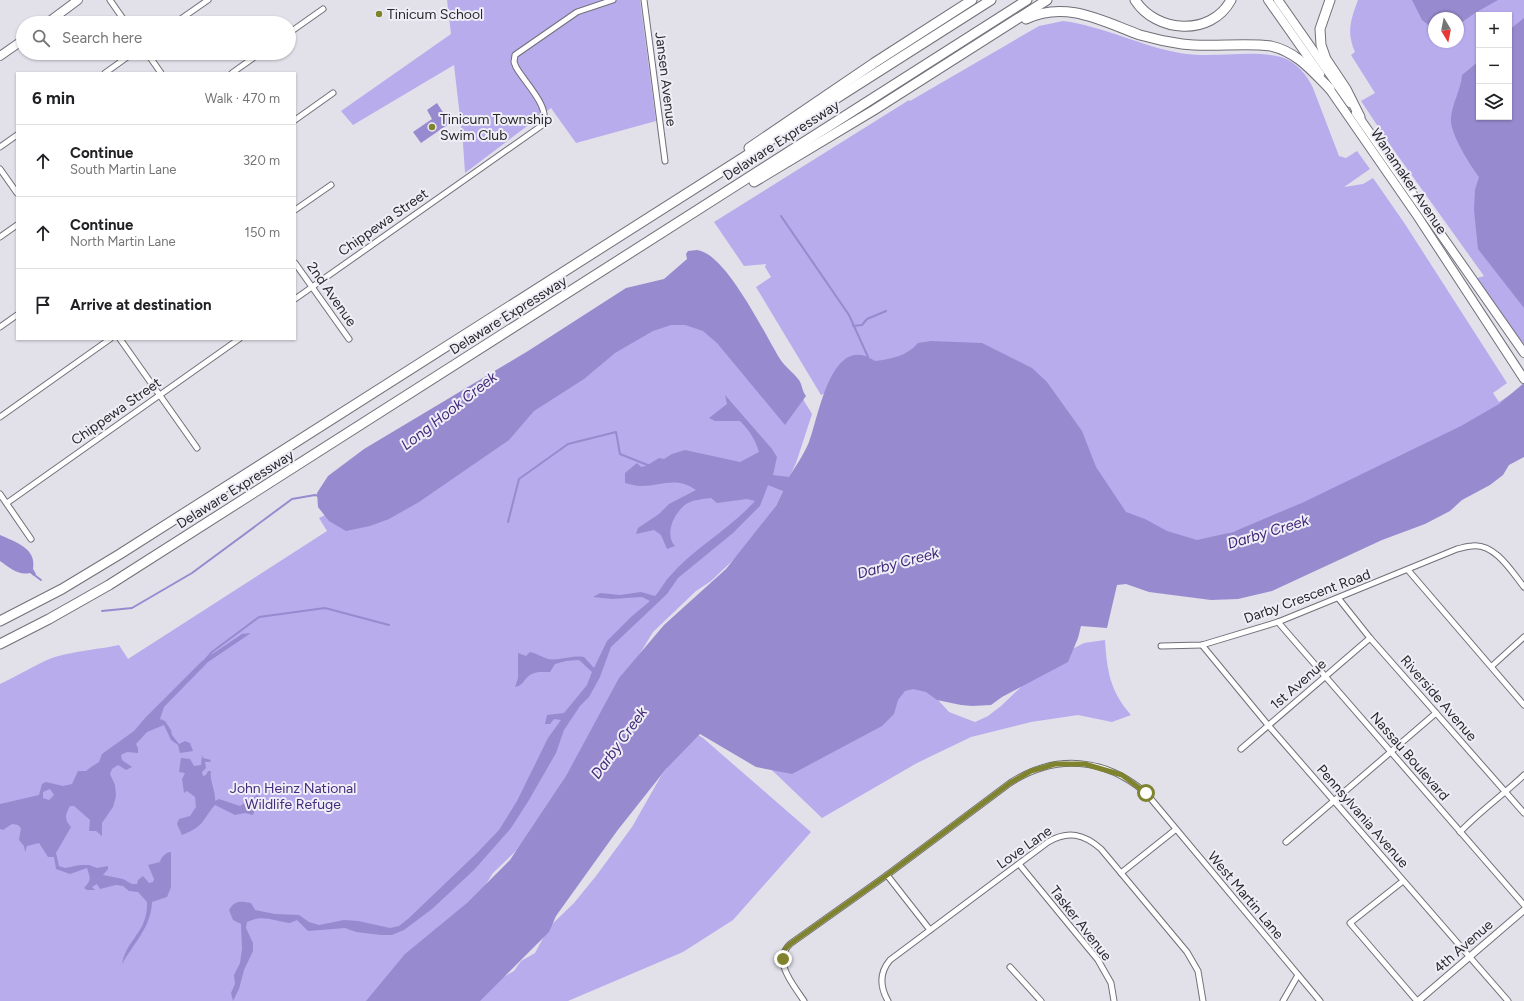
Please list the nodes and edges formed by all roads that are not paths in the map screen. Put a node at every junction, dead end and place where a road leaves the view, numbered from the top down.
1 (78, 0) edge
2 (110, 0) edge
3 (208, 0) edge
4 (613, 0) edge
5 (644, 0) edge
6 (971, 0) edge
7 (991, 0) edge
8 (1026, 0) edge
9 (1048, 0) edge
10 (1135, 0) edge
11 (1231, 0) edge
12 (1268, 0) edge
13 (1278, 0) edge
14 (1330, 0) edge
15 (323, 9) dead end
16 (56, 16) edge
17 (121, 16) edge
18 (185, 16) edge
19 (296, 28) edge
20 (986, 40) junction
21 (16, 45) edge
22 (0, 56) edge
23 (123, 60) edge
24 (152, 60) edge
25 (250, 60) edge
26 (105, 72) edge
27 (160, 72) edge
28 (233, 72) edge
29 (1330, 89) junction
30 (333, 93) dead end
31 (1360, 117) junction
32 (296, 119) edge
33 (16, 136) edge
34 (0, 147) edge
35 (665, 161) dead end
36 (0, 169) edge
37 (704, 182) junction
38 (331, 185) dead end
39 (16, 192) edge
40 (296, 209) edge
41 (680, 221) junction
42 (16, 226) edge
43 (0, 237) edge
44 (296, 264) edge
45 (312, 287) junction
46 (296, 298) edge
47 (16, 316) edge
48 (0, 327) edge
49 (349, 339) dead end
50 (109, 340) edge
51 (121, 340) edge
52 (238, 340) edge
53 (1524, 353) edge
54 (1523, 378) edge
55 (160, 395) junction
56 (0, 417) edge
57 (197, 448) dead end
58 (0, 494) edge
59 (7, 503) junction
60 (31, 538) dead end
61 (1408, 570) junction
62 (1524, 587) edge
63 (1339, 599) junction
64 (0, 621) edge
65 (1278, 622) junction
66 (1524, 637) edge
67 (1370, 638) junction
68 (0, 644) edge
69 (1202, 645) junction
70 (1161, 646) dead end
71 (1492, 666) junction
72 (1325, 676) junction
73 (1524, 705) edge
74 (1436, 713) junction
75 (1268, 725) junction
76 (1241, 749) dead end
77 (1390, 751) junction
78 (1524, 775) edge
79 (1506, 792) junction
80 (1334, 801) junction
81 (1524, 812) edge
82 (1175, 830) junction
83 (1460, 832) junction
84 (1286, 842) dead end
85 (1019, 864) junction
86 (1121, 873) junction
87 (887, 875) junction
88 (1403, 881) junction
89 (1524, 905) edge
90 (1524, 910) edge
91 (930, 930) junction
92 (1469, 956) junction
93 (1010, 967) dead end
94 (1298, 975) junction
95 (804, 1001) edge
96 (888, 1001) edge
97 (1041, 1001) edge
98 (1114, 1001) edge
99 (1203, 1001) edge
100 (1283, 1001) edge
101 (1320, 1001) edge
102 (1417, 1001) edge
103 (1508, 1001) edge

1 - 16 main road
2 - 17 street
3 - 18 street
4 - 45 street, Chippewa Street
5 - 35 street, Jansen Avenue
6 - 37 highway
7 - 37 highway, Delaware Expressway
8 - 41 highway, Delaware Expressway
9 - 20 highway
10 - 11 highway
12 - 29 main road, Wanamaker Avenue
13 - 31 main road, Wanamaker Avenue
14 - 31 highway
15 - 19 street
20 - 29 highway
20 - 41 highway
21 - 22 main road
23 - 26 street
24 - 27 street
25 - 28 street
29 - 54 main road, Wanamaker Avenue
30 - 32 street
31 - 53 main road, Wanamaker Avenue
33 - 34 street
36 - 39 street
37 - 64 highway, Delaware Expressway
38 - 40 street
41 - 68 highway, Delaware Expressway
42 - 43 street
44 - 45 street, 2nd Avenue
45 - 46 street, Chippewa Street
45 - 49 street, 2nd Avenue
47 - 48 street
50 - 56 street
51 - 55 street
52 - 55 street, Chippewa Street
55 - 57 street
55 - 59 street, Chippewa Street
58 - 59 street
59 - 60 street
61 - 62 street, Darby Crescent Road
61 - 63 street, Darby Crescent Road
61 - 71 street
63 - 65 street, Darby Crescent Road
63 - 67 street, Riverside Avenue
65 - 69 street, Darby Crescent Road
65 - 72 street, Nassau Boulevard
66 - 71 street
67 - 72 street, 1st Avenue
67 - 74 street, Riverside Avenue
69 - 70 street, Darby Crescent Road
69 - 75 street, Pennsylvania Avenue
71 - 73 street
72 - 75 street, 1st Avenue
72 - 77 street, Nassau Boulevard
74 - 77 street
74 - 79 street, Riverside Avenue
75 - 76 street, 1st Avenue
75 - 80 street, Pennsylvania Avenue
77 - 80 street
77 - 83 street, Nassau Boulevard
78 - 79 street
79 - 81 street, Riverside Avenue
79 - 83 street
80 - 84 street
80 - 88 street, Pennsylvania Avenue
82 - 86 street
82 - 87 street, West Martin Lane
82 - 94 street, West Martin Lane
83 - 89 street, Nassau Boulevard
85 - 86 street, Love Lane
85 - 91 street, Love Lane
85 - 98 street, Tasker Avenue
86 - 99 street, Love Lane
87 - 91 street
87 - 95 street, West Martin Lane
88 - 92 street, Pennsylvania Avenue
88 - 102 street
90 - 92 street, 4th Avenue
91 - 96 street, Love Lane
92 - 102 street, 4th Avenue
92 - 103 street, Pennsylvania Avenue
93 - 97 street
94 - 100 street
94 - 101 street, West Martin Lane

